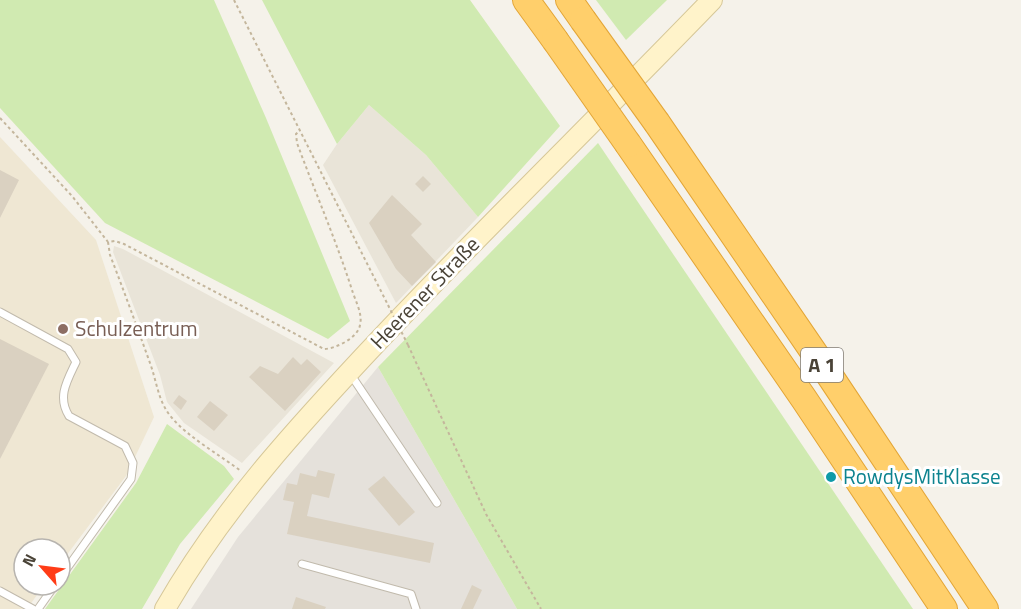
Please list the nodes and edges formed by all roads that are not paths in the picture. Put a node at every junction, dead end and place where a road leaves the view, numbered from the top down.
1 (525, 0) edge
2 (712, 0) edge
3 (576, 10) edge
4 (0, 312) edge
5 (349, 373) junction
6 (437, 503) dead end
7 (72, 561) edge
8 (302, 564) dead end
9 (0, 591) edge
10 (45, 597) edge
11 (35, 609) edge
12 (165, 609) edge
13 (416, 609) edge
14 (944, 609) edge
15 (985, 609) edge

1 - 14 highway, A 1, bridge
2 - 5 main road, Heerener Straße
3 - 15 highway, A 1, bridge
4 - 7 lane
5 - 6 lane
5 - 12 main road, Heerener Straße
8 - 13 lane
9 - 11 lane
10 - 11 lane

